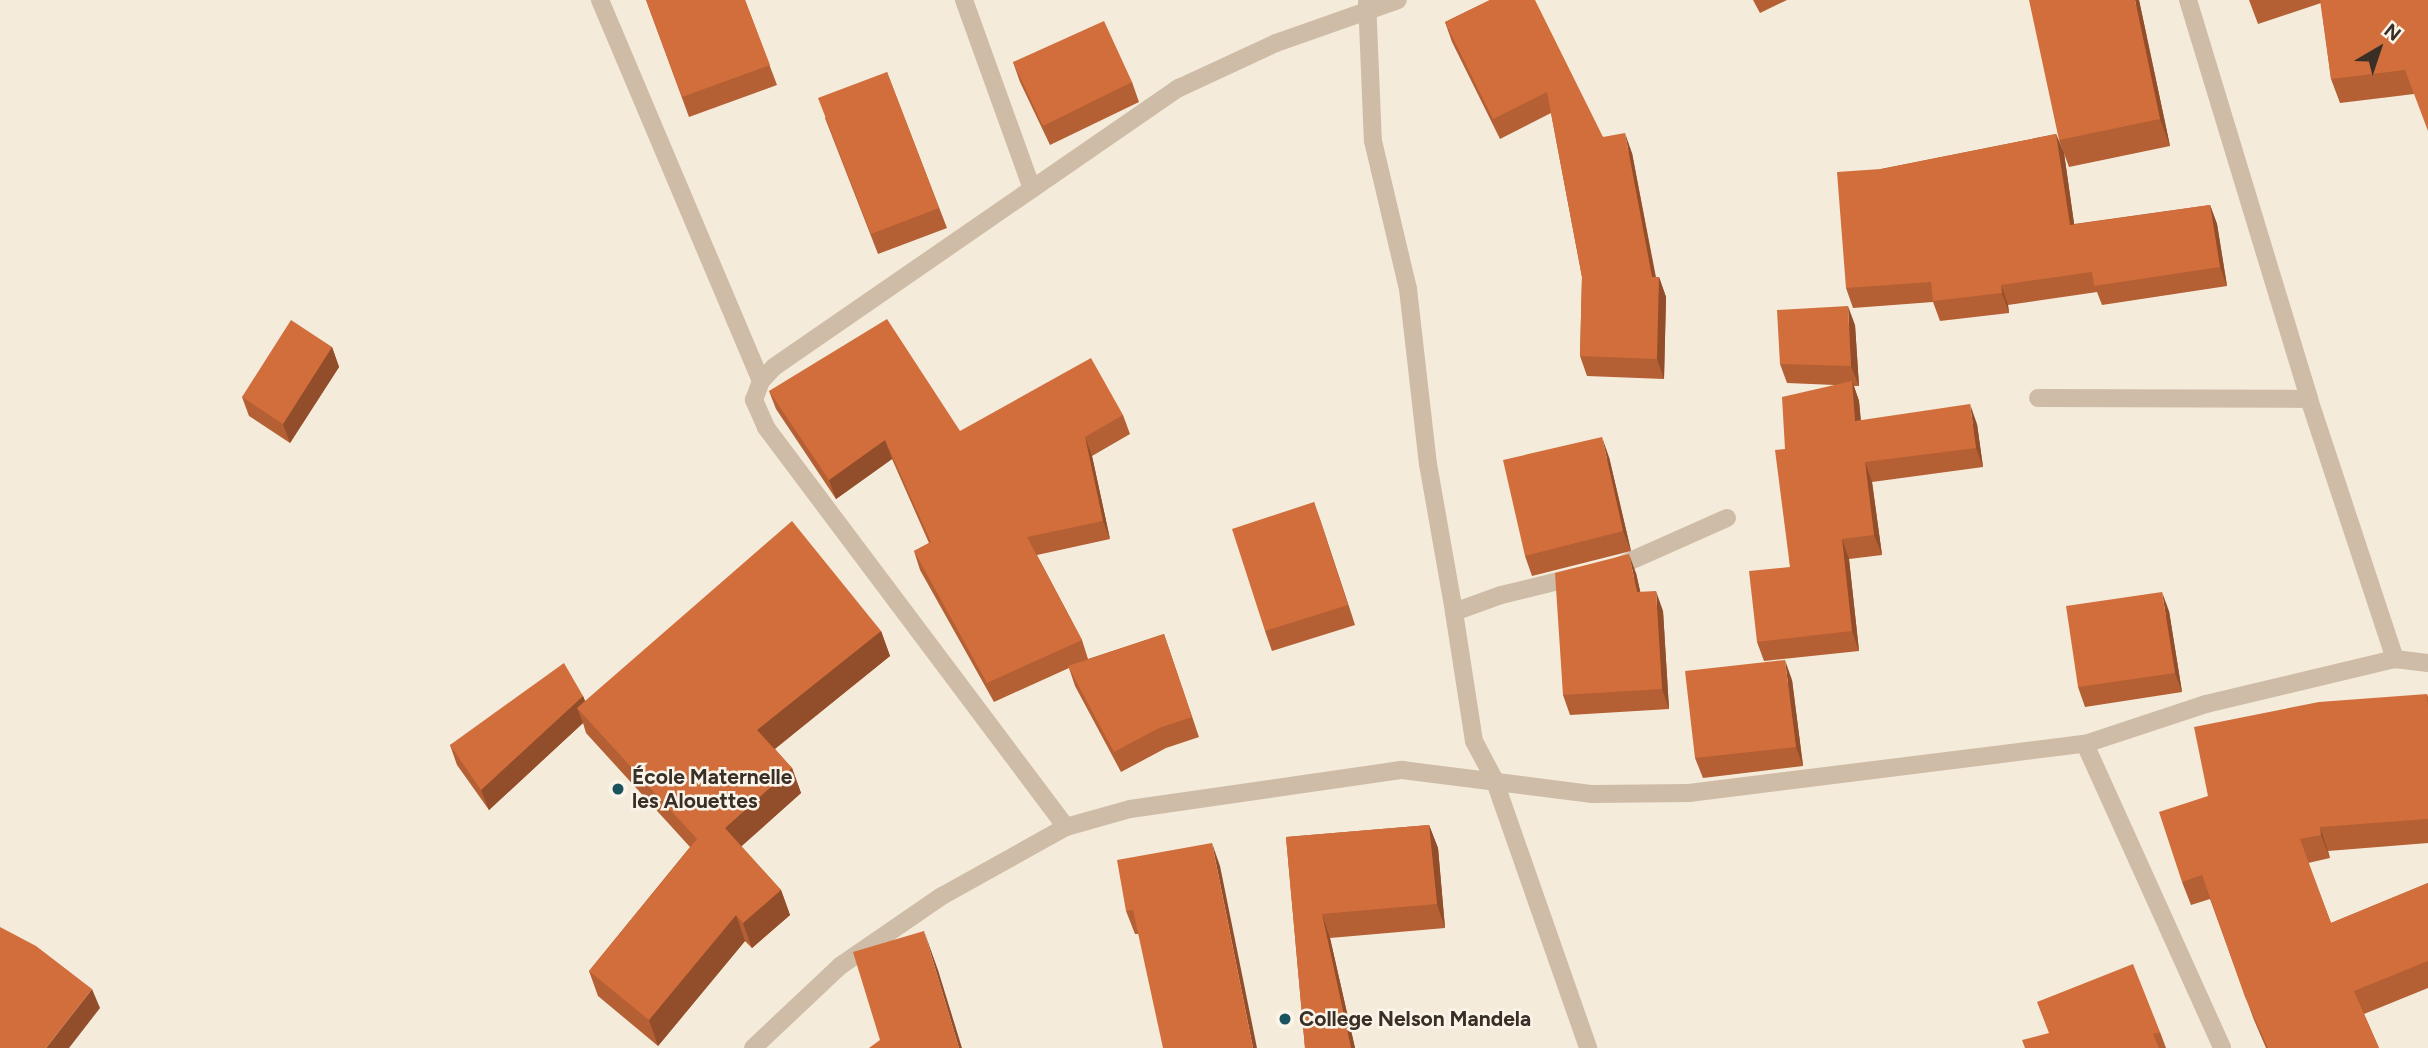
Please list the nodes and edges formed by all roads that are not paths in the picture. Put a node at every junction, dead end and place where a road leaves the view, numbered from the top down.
1 (600, 0) edge
2 (964, 0) edge
3 (1398, 0) edge
4 (2188, 0) edge
5 (1367, 7) edge
6 (1032, 189) junction
7 (761, 381) junction
8 (2038, 398) dead end
9 (2309, 399) junction
10 (1727, 519) dead end
11 (1454, 612) junction
12 (2395, 659) junction
13 (2428, 663) edge
14 (2085, 744) junction
15 (1494, 779) junction
16 (1066, 827) junction
17 (754, 1048) edge
18 (1588, 1048) edge
19 (2222, 1048) edge

1 - 7 street
2 - 6 street
3 - 5 street
4 - 9 street
5 - 6 street
5 - 11 street
6 - 7 street
7 - 16 street
8 - 9 street
9 - 12 street
10 - 11 street
11 - 15 street
12 - 13 street
12 - 14 street
14 - 15 street
14 - 19 street
15 - 16 street
15 - 18 street
16 - 17 street

